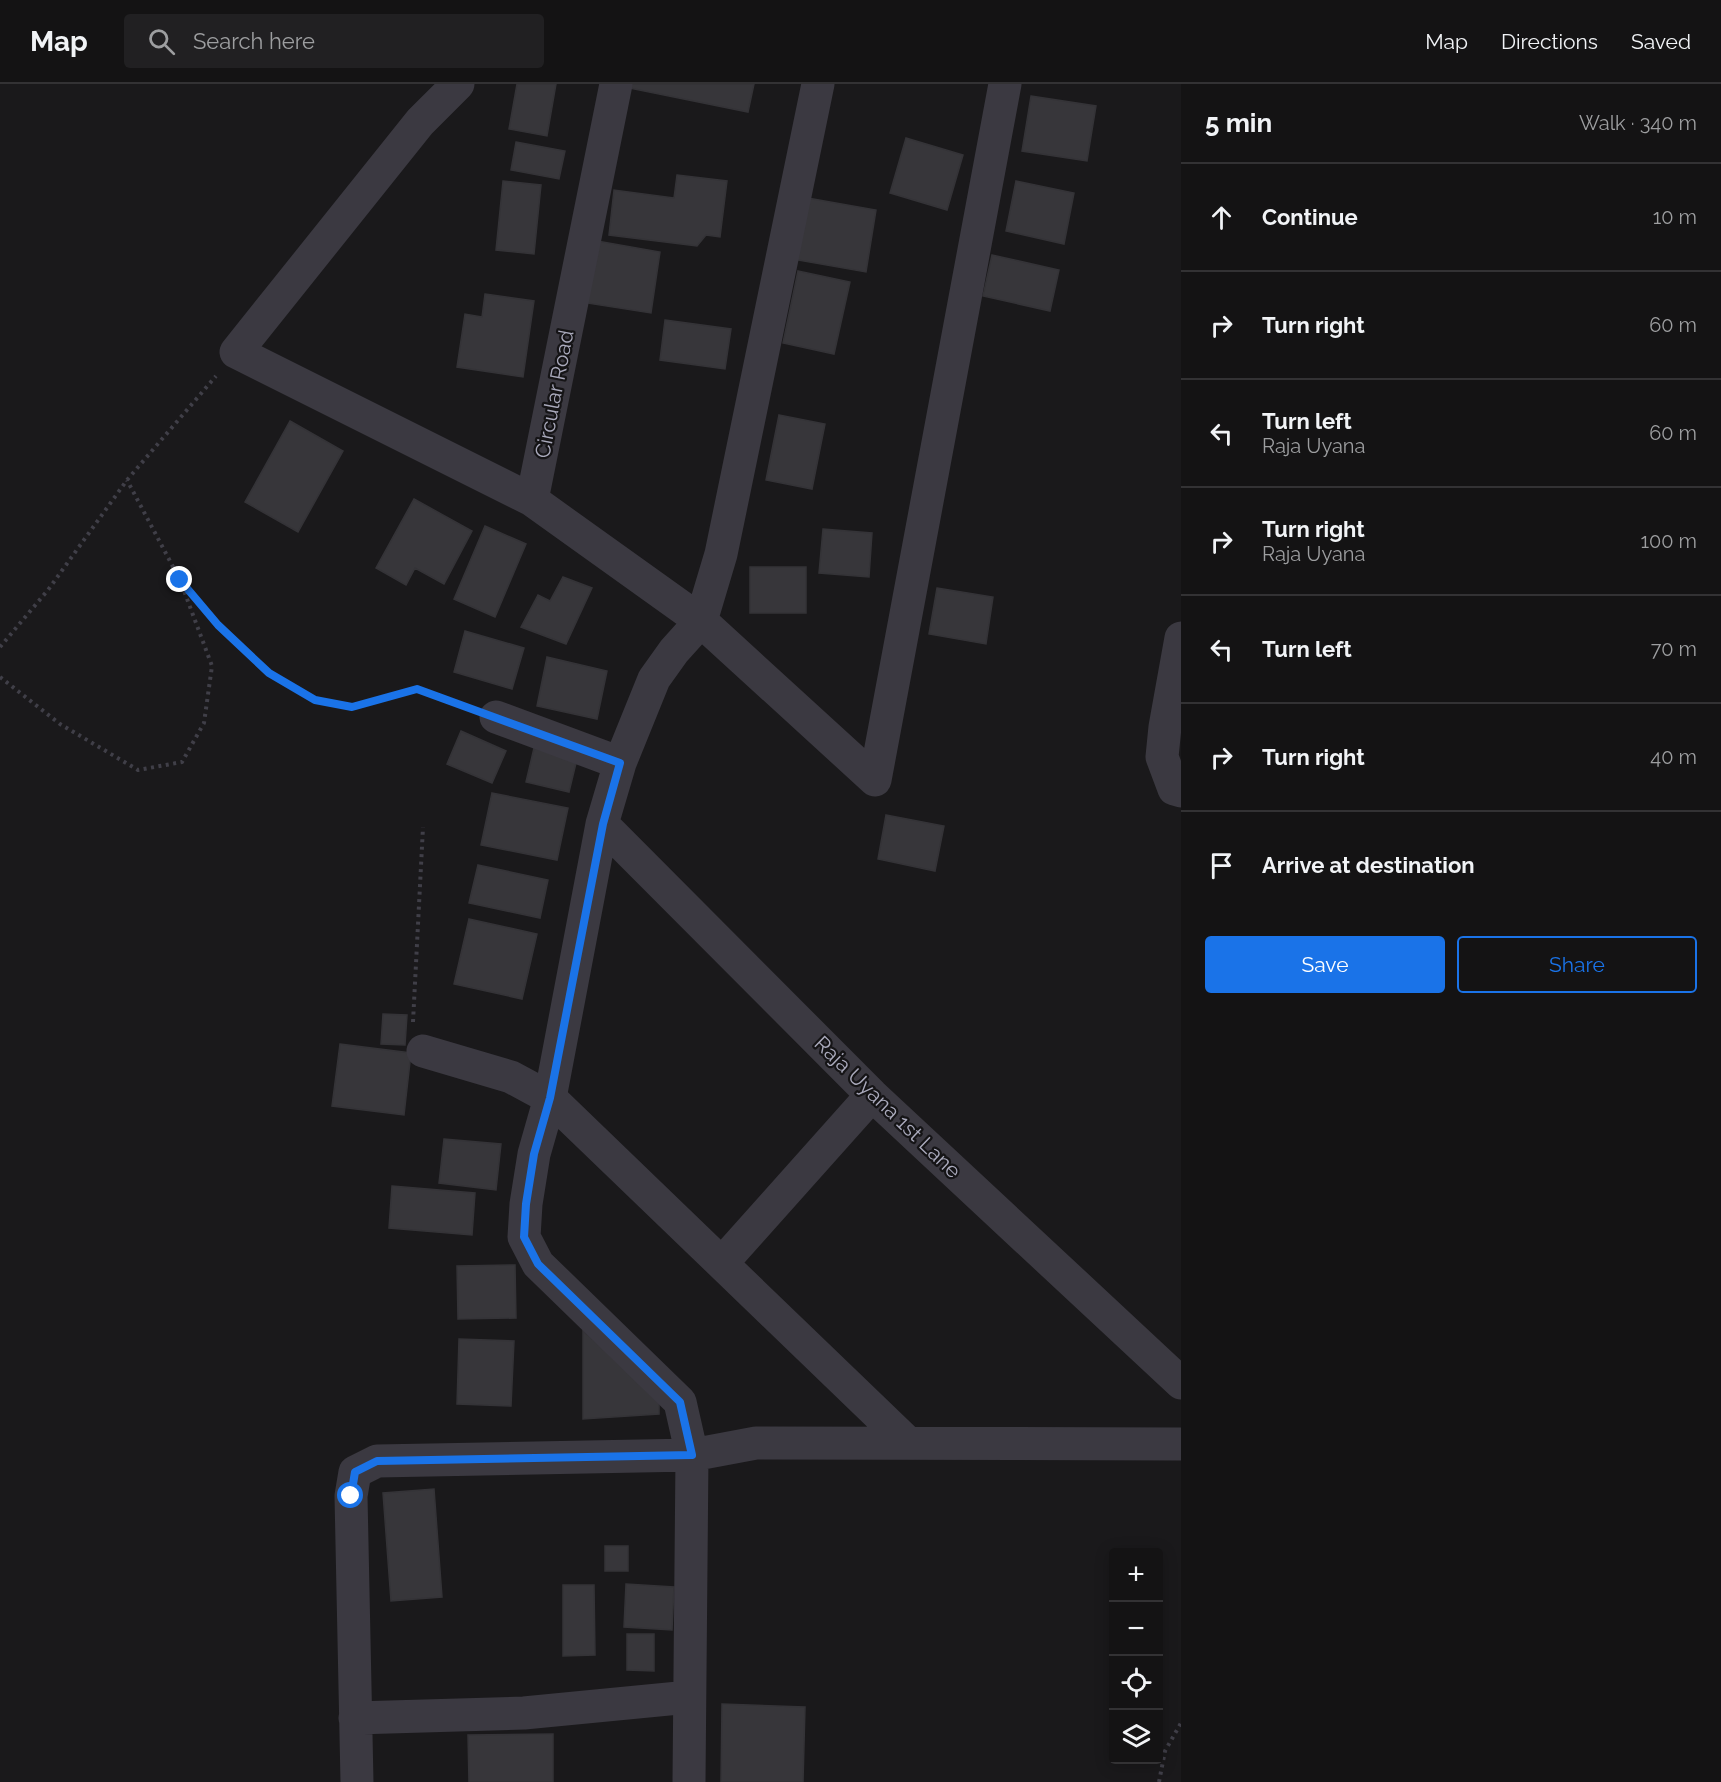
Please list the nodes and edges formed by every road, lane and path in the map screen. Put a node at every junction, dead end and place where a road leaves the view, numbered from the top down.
1 (458, 84) edge
2 (616, 84) edge
3 (818, 84) edge
4 (1005, 84) edge
5 (236, 352) junction
6 (127, 480) junction
7 (532, 500) junction
8 (180, 580) junction
9 (701, 621) junction
10 (1181, 638) edge
11 (0, 647) edge
12 (0, 677) edge
13 (496, 717) joint
14 (620, 763) junction
15 (1181, 791) edge
16 (603, 824) junction
17 (423, 827) dead end
18 (423, 1051) joint
19 (872, 1095) junction
20 (550, 1098) junction
21 (722, 1263) junction
22 (1181, 1383) edge
23 (908, 1443) junction
24 (1181, 1444) edge
25 (692, 1455) junction
26 (689, 1697) junction
27 (355, 1718) junction
28 (1181, 1723) edge
29 (357, 1782) edge
30 (688, 1782) edge
31 (1159, 1782) edge

1 - 5 street
2 - 7 street, Circular Road
3 - 9 street
4 - 9 street
5 - 6 path
5 - 7 street
6 - 8 path
6 - 11 path
7 - 9 street
8 - 12 path
8 - 13 path
9 - 14 street
10 - 15 street
13 - 14 street
14 - 16 street
16 - 19 street, Raja Uyana 1st Lane
16 - 20 street
17 - 18 path
18 - 20 street
19 - 21 street
19 - 22 street, Raja Uyana 1st Lane
20 - 21 street
20 - 25 street
21 - 23 street
23 - 24 street
23 - 25 street
25 - 26 street
25 - 27 street
26 - 27 street
26 - 30 street
27 - 29 street
28 - 31 path

